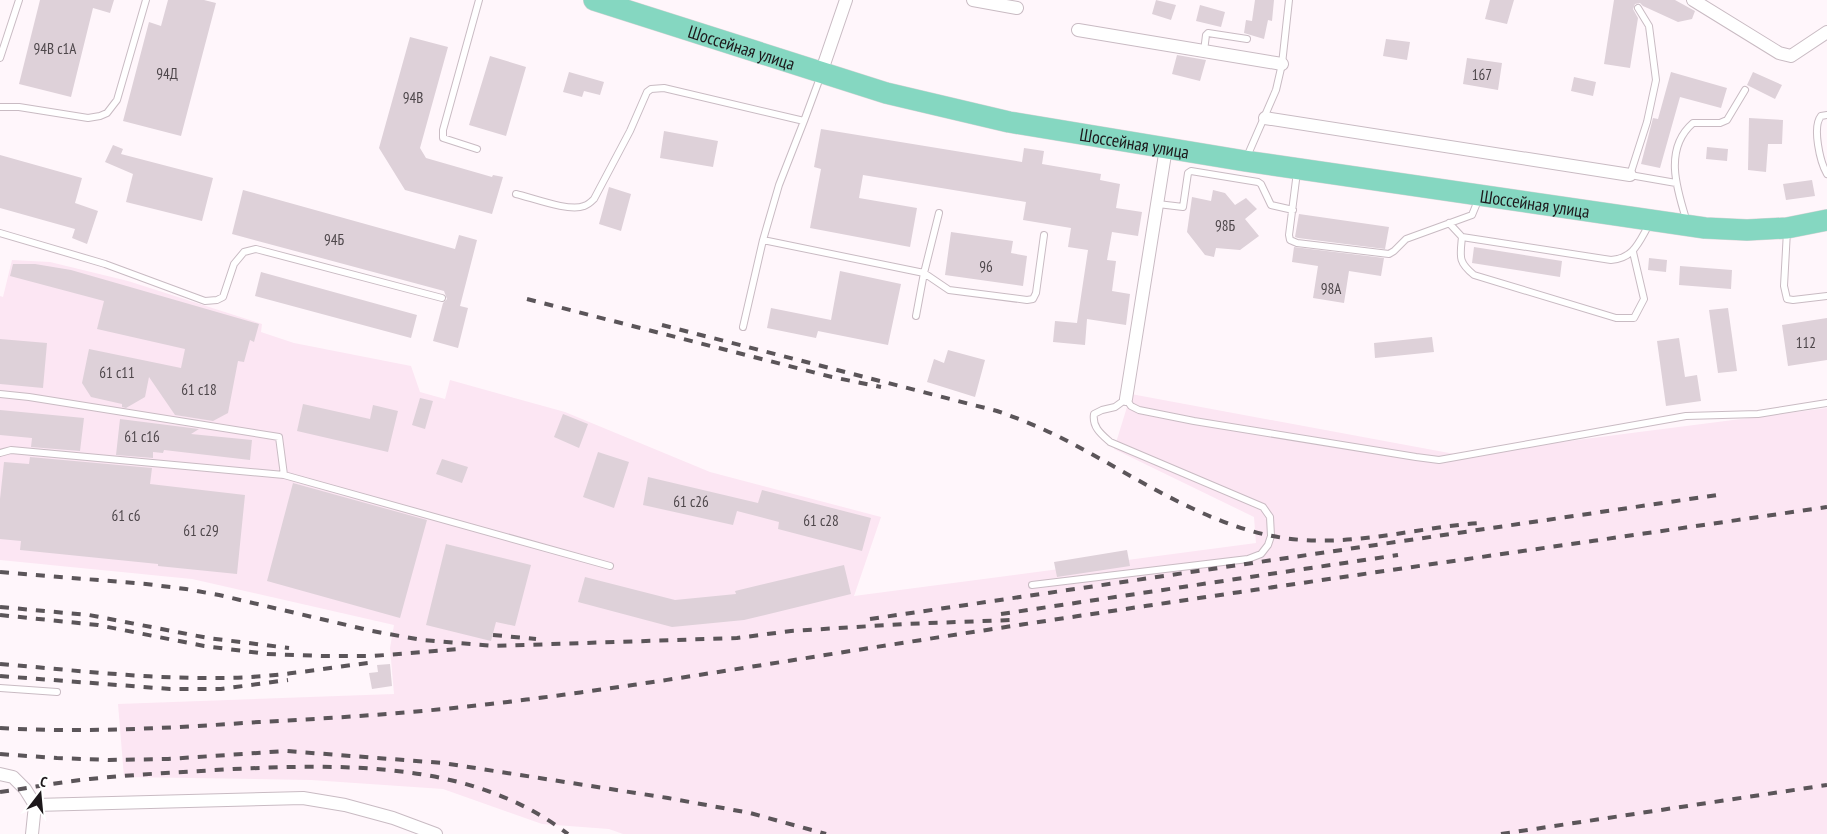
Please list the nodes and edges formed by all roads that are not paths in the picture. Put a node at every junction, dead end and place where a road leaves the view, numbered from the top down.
1 (19, 0) edge
2 (146, 0) edge
3 (479, 0) edge
4 (594, 0) edge
5 (846, 0) edge
6 (973, 0) edge
7 (1289, 0) edge
8 (1692, 0) edge
9 (1017, 8) dead end
10 (1638, 8) dead end
11 (1078, 30) dead end
12 (1827, 32) edge
13 (1247, 39) dead end
14 (1204, 51) junction
15 (0, 58) edge
16 (1282, 64) junction
17 (822, 73) junction
18 (1745, 90) dead end
19 (0, 107) edge
20 (1827, 115) edge
21 (1264, 118) junction
22 (804, 121) junction
23 (1166, 148) junction
24 (476, 149) dead end
25 (1245, 161) junction
26 (1298, 168) junction
27 (1827, 174) edge
28 (1630, 175) junction
29 (1676, 183) junction
30 (516, 194) dead end
31 (1480, 196) junction
32 (1158, 204) junction
33 (1293, 210) junction
34 (939, 213) dead end
35 (1827, 220) edge
36 (1651, 221) junction
37 (1449, 223) junction
38 (1688, 226) junction
39 (1787, 228) junction
40 (0, 233) edge
41 (1044, 235) dead end
42 (1462, 238) junction
43 (763, 240) junction
44 (1633, 252) junction
45 (924, 273) junction
46 (1827, 296) edge
47 (442, 298) dead end
48 (916, 316) dead end
49 (743, 327) dead end
50 (0, 394) edge
51 (1126, 399) junction
52 (1827, 403) edge
53 (0, 453) edge
54 (284, 475) junction
55 (610, 566) dead end
56 (1032, 586) dead end
57 (0, 688) edge
58 (57, 692) dead end
59 (0, 774) edge
60 (35, 805) junction
61 (32, 834) edge
62 (436, 834) edge

1 - 15 lane
2 - 19 lane
3 - 24 lane
4 - 17 main road, Шоссейная улица
5 - 17 street
6 - 9 street
7 - 16 lane
8 - 12 street
10 - 28 lane
11 - 14 street
13 - 14 lane
14 - 16 street
16 - 21 lane
17 - 22 lane
17 - 23 main road, Шоссейная улица
18 - 29 lane
20 - 27 lane
21 - 25 lane
21 - 28 street
22 - 30 lane
22 - 43 lane
23 - 25 main road, Шоссейная улица
23 - 32 street
25 - 26 main road, Шоссейная улица
26 - 31 main road, Шоссейная улица
26 - 33 lane
28 - 29 lane
29 - 38 lane
31 - 36 main road, Шоссейная улица
31 - 37 lane
32 - 33 lane
32 - 51 street
33 - 37 lane
34 - 45 lane
35 - 39 main road, Шоссейная улица
36 - 38 main road, Шоссейная улица
36 - 44 lane
37 - 42 lane
38 - 39 main road, Шоссейная улица
39 - 46 lane
40 - 47 lane
41 - 45 lane
42 - 44 lane
42 - 44 lane
43 - 45 lane
43 - 49 lane
45 - 48 lane
50 - 54 lane
51 - 52 lane
51 - 56 lane
53 - 54 lane
54 - 55 lane
57 - 58 lane
59 - 60 street
60 - 61 street
60 - 62 street

